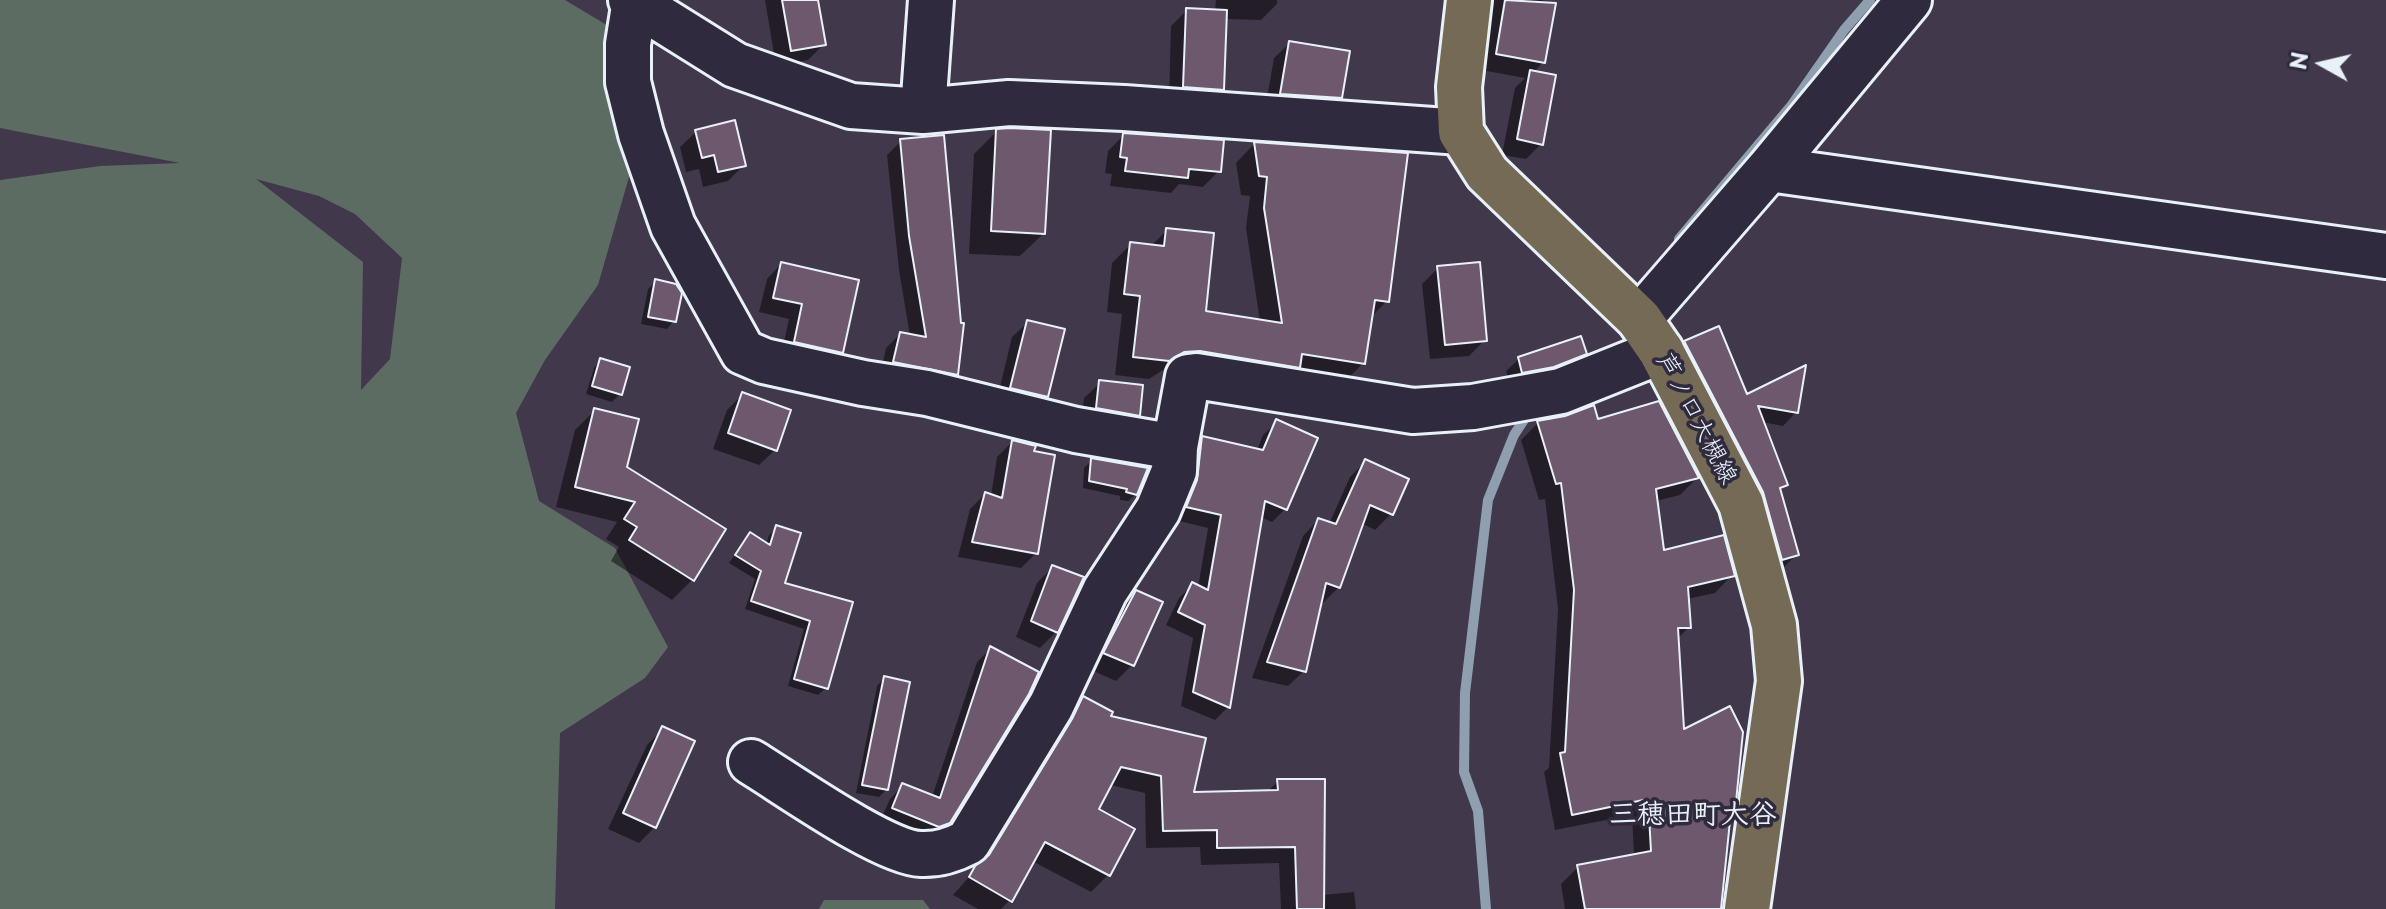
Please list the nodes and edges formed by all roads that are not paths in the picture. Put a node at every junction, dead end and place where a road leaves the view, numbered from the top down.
1 (931, 0) edge
2 (1469, 0) edge
3 (1909, 0) edge
4 (634, 1) edge
5 (923, 111) junction
6 (1461, 132) junction
7 (1769, 169) junction
8 (2386, 256) edge
9 (1650, 335) junction
10 (1175, 447) junction
11 (751, 762) dead end
12 (1747, 909) edge

1 - 5 street
2 - 6 main road, 芦ノ口大槻線
3 - 7 street
4 - 5 street
4 - 10 street
5 - 6 street
6 - 9 main road, 芦ノ口大槻線
7 - 8 street
7 - 9 street
9 - 10 street
9 - 12 main road, 芦ノ口大槻線
10 - 11 street

